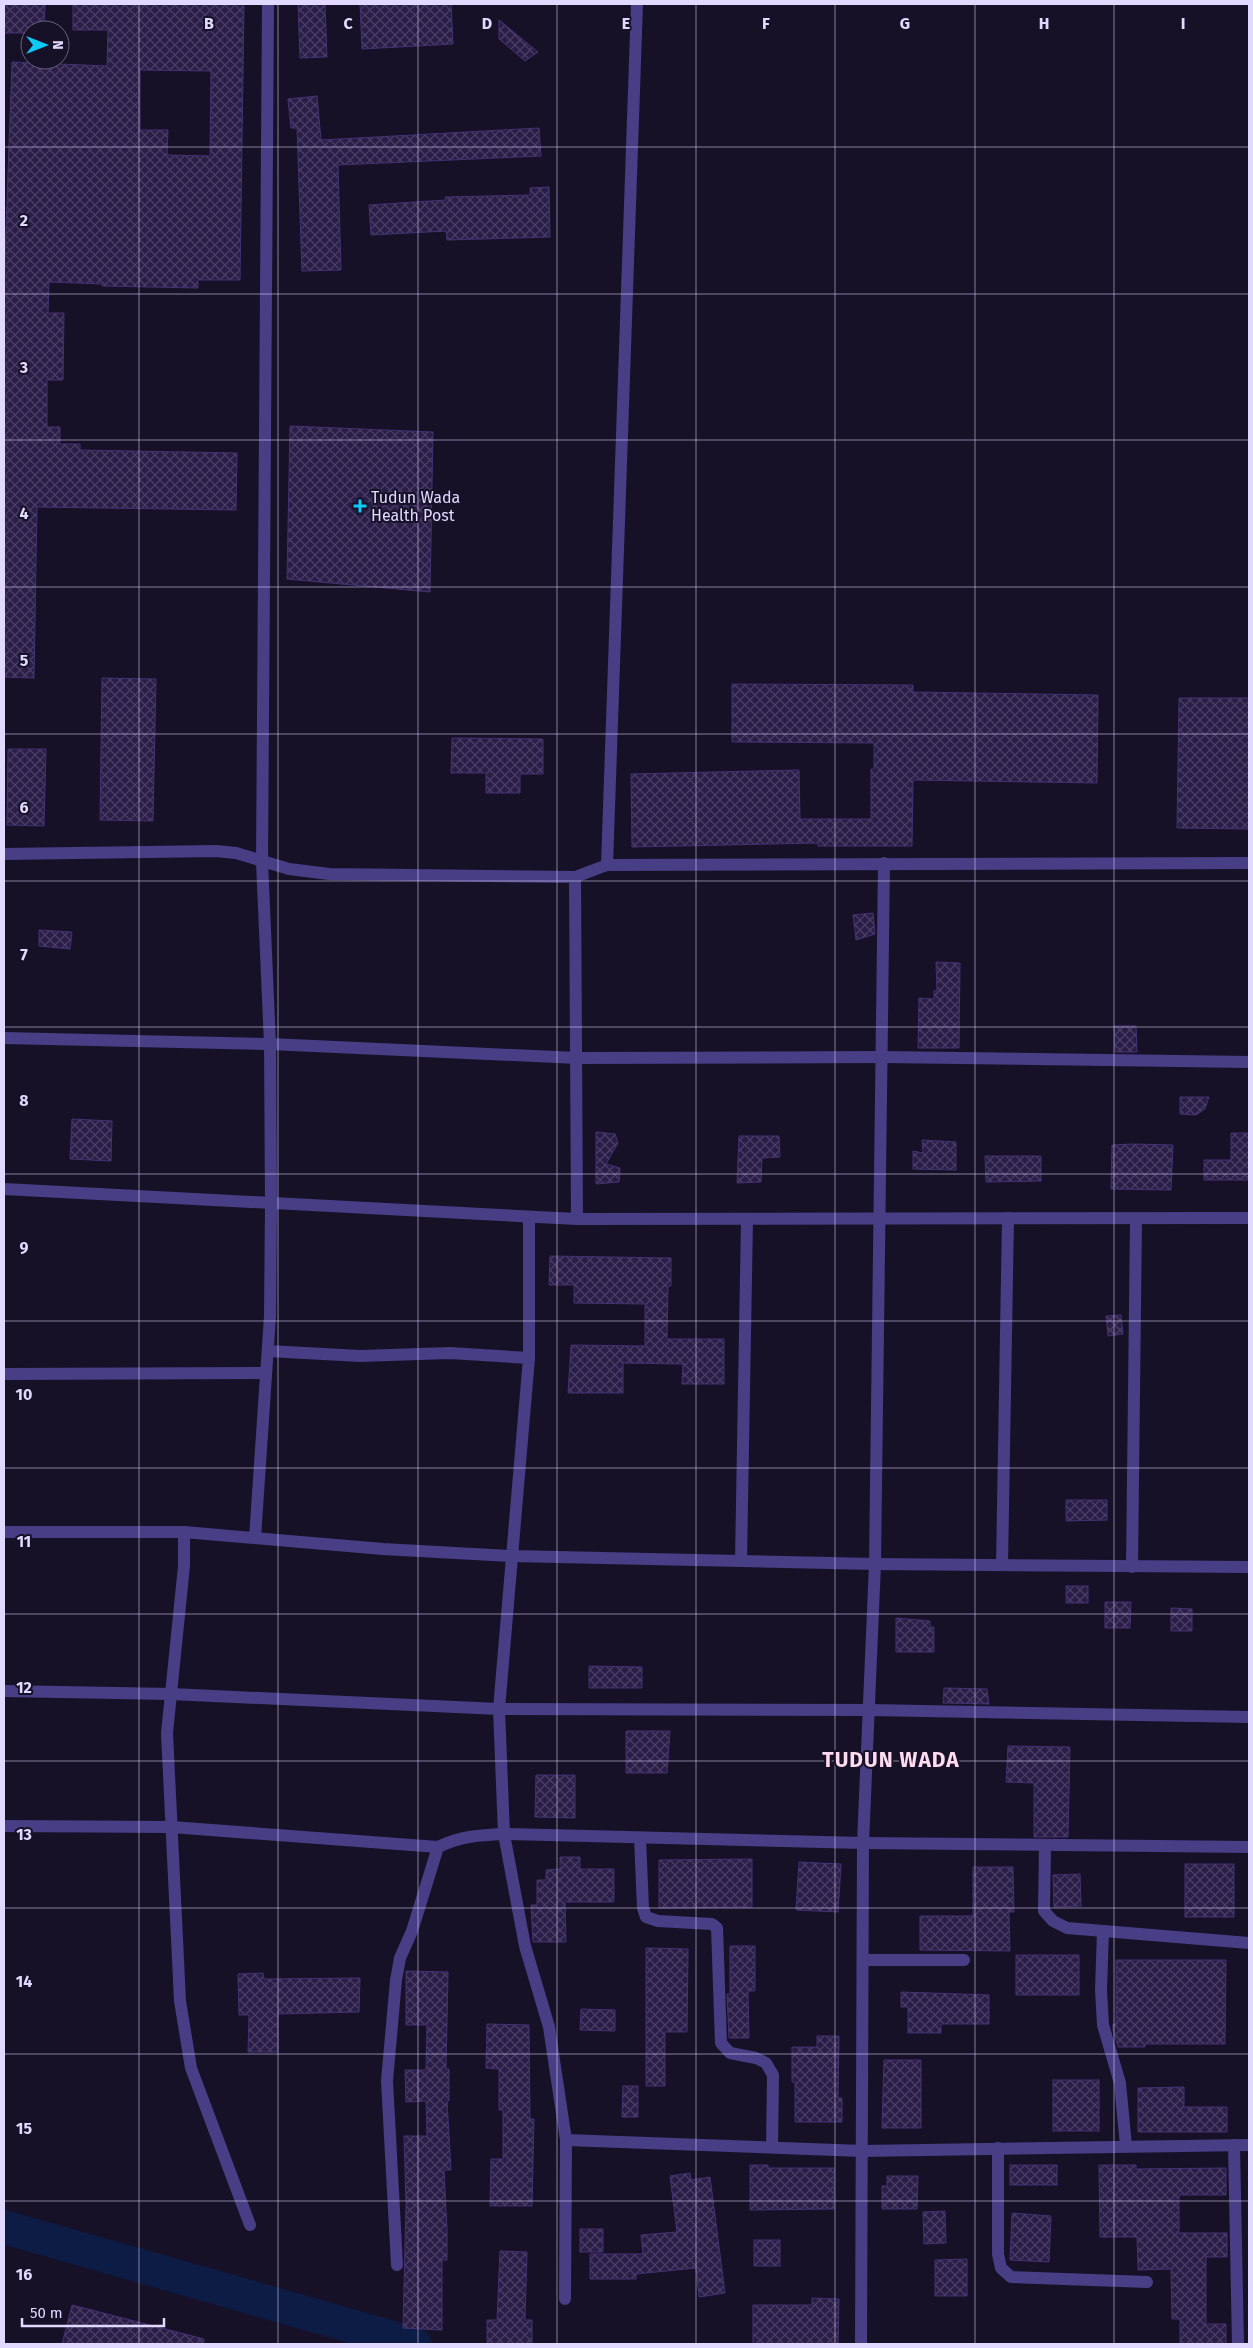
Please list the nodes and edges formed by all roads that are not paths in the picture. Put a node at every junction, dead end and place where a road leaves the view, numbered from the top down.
1 (268, 4) edge
2 (637, 4) edge
3 (4, 854) edge
4 (262, 862) junction
5 (884, 863) junction
6 (1249, 863) edge
7 (608, 865) junction
8 (575, 877) junction
9 (4, 1038) edge
10 (270, 1044) junction
11 (882, 1057) junction
12 (578, 1058) junction
13 (1249, 1062) edge
14 (4, 1189) edge
15 (271, 1204) junction
16 (879, 1217) junction
17 (529, 1218) junction
18 (1008, 1218) junction
19 (1249, 1218) edge
20 (577, 1219) junction
21 (748, 1219) junction
22 (1136, 1219) junction
23 (268, 1351) junction
24 (529, 1358) junction
25 (4, 1374) edge
26 (265, 1374) junction
27 (4, 1532) edge
28 (184, 1532) junction
29 (255, 1538) junction
30 (511, 1556) junction
31 (740, 1560) junction
32 (874, 1564) junction
33 (1002, 1565) junction
34 (1132, 1567) junction
35 (1249, 1567) edge
36 (4, 1691) edge
37 (171, 1694) junction
38 (499, 1709) junction
39 (869, 1710) junction
40 (1249, 1717) edge
41 (4, 1826) edge
42 (171, 1827) junction
43 (504, 1834) junction
44 (640, 1838) junction
45 (863, 1843) junction
46 (1045, 1845) junction
47 (438, 1847) junction
48 (1249, 1847) edge
49 (1104, 1931) junction
50 (1249, 1943) edge
51 (863, 1960) junction
52 (964, 1960) dead end
53 (566, 2140) junction
54 (1249, 2144) edge
55 (1234, 2145) junction
56 (1126, 2146) junction
57 (772, 2147) junction
58 (998, 2148) junction
59 (862, 2151) junction
60 (250, 2225) dead end
61 (396, 2265) dead end
62 (1147, 2282) dead end
63 (565, 2299) dead end
64 (860, 2344) edge
65 (1238, 2344) edge

1 - 4 street
2 - 7 street
3 - 4 street
4 - 8 street
4 - 10 street
5 - 6 street
5 - 7 street
5 - 11 street
7 - 8 street
8 - 12 street
9 - 10 street
10 - 12 street
10 - 15 street
11 - 12 street
11 - 13 street
11 - 16 street
12 - 20 street
14 - 15 street
15 - 17 street
15 - 23 street
16 - 18 street
16 - 21 street
16 - 32 street
17 - 20 street
17 - 24 street
18 - 22 street
18 - 33 street
19 - 22 street
20 - 21 street
21 - 31 street
22 - 34 street
23 - 24 street
23 - 26 street
24 - 30 street
25 - 26 street
26 - 29 street
27 - 28 street
28 - 29 street
28 - 37 street
29 - 30 street
30 - 31 street
30 - 38 street
31 - 32 street
32 - 33 street
32 - 39 street
33 - 34 street
34 - 35 street
36 - 37 street
37 - 38 street
37 - 42 street
38 - 39 street
38 - 43 street
39 - 40 street
39 - 45 street
41 - 42 street
42 - 47 street
42 - 60 street
43 - 44 street
43 - 47 street
43 - 53 street
44 - 45 street
44 - 57 street
45 - 46 street
45 - 51 street
46 - 48 street
46 - 49 street
47 - 61 street
49 - 50 street
49 - 56 street
51 - 52 street
51 - 59 street
53 - 57 street
53 - 63 street
54 - 55 street
55 - 56 street
55 - 65 street
56 - 58 street
57 - 59 street
58 - 59 street
58 - 62 street
59 - 64 street

